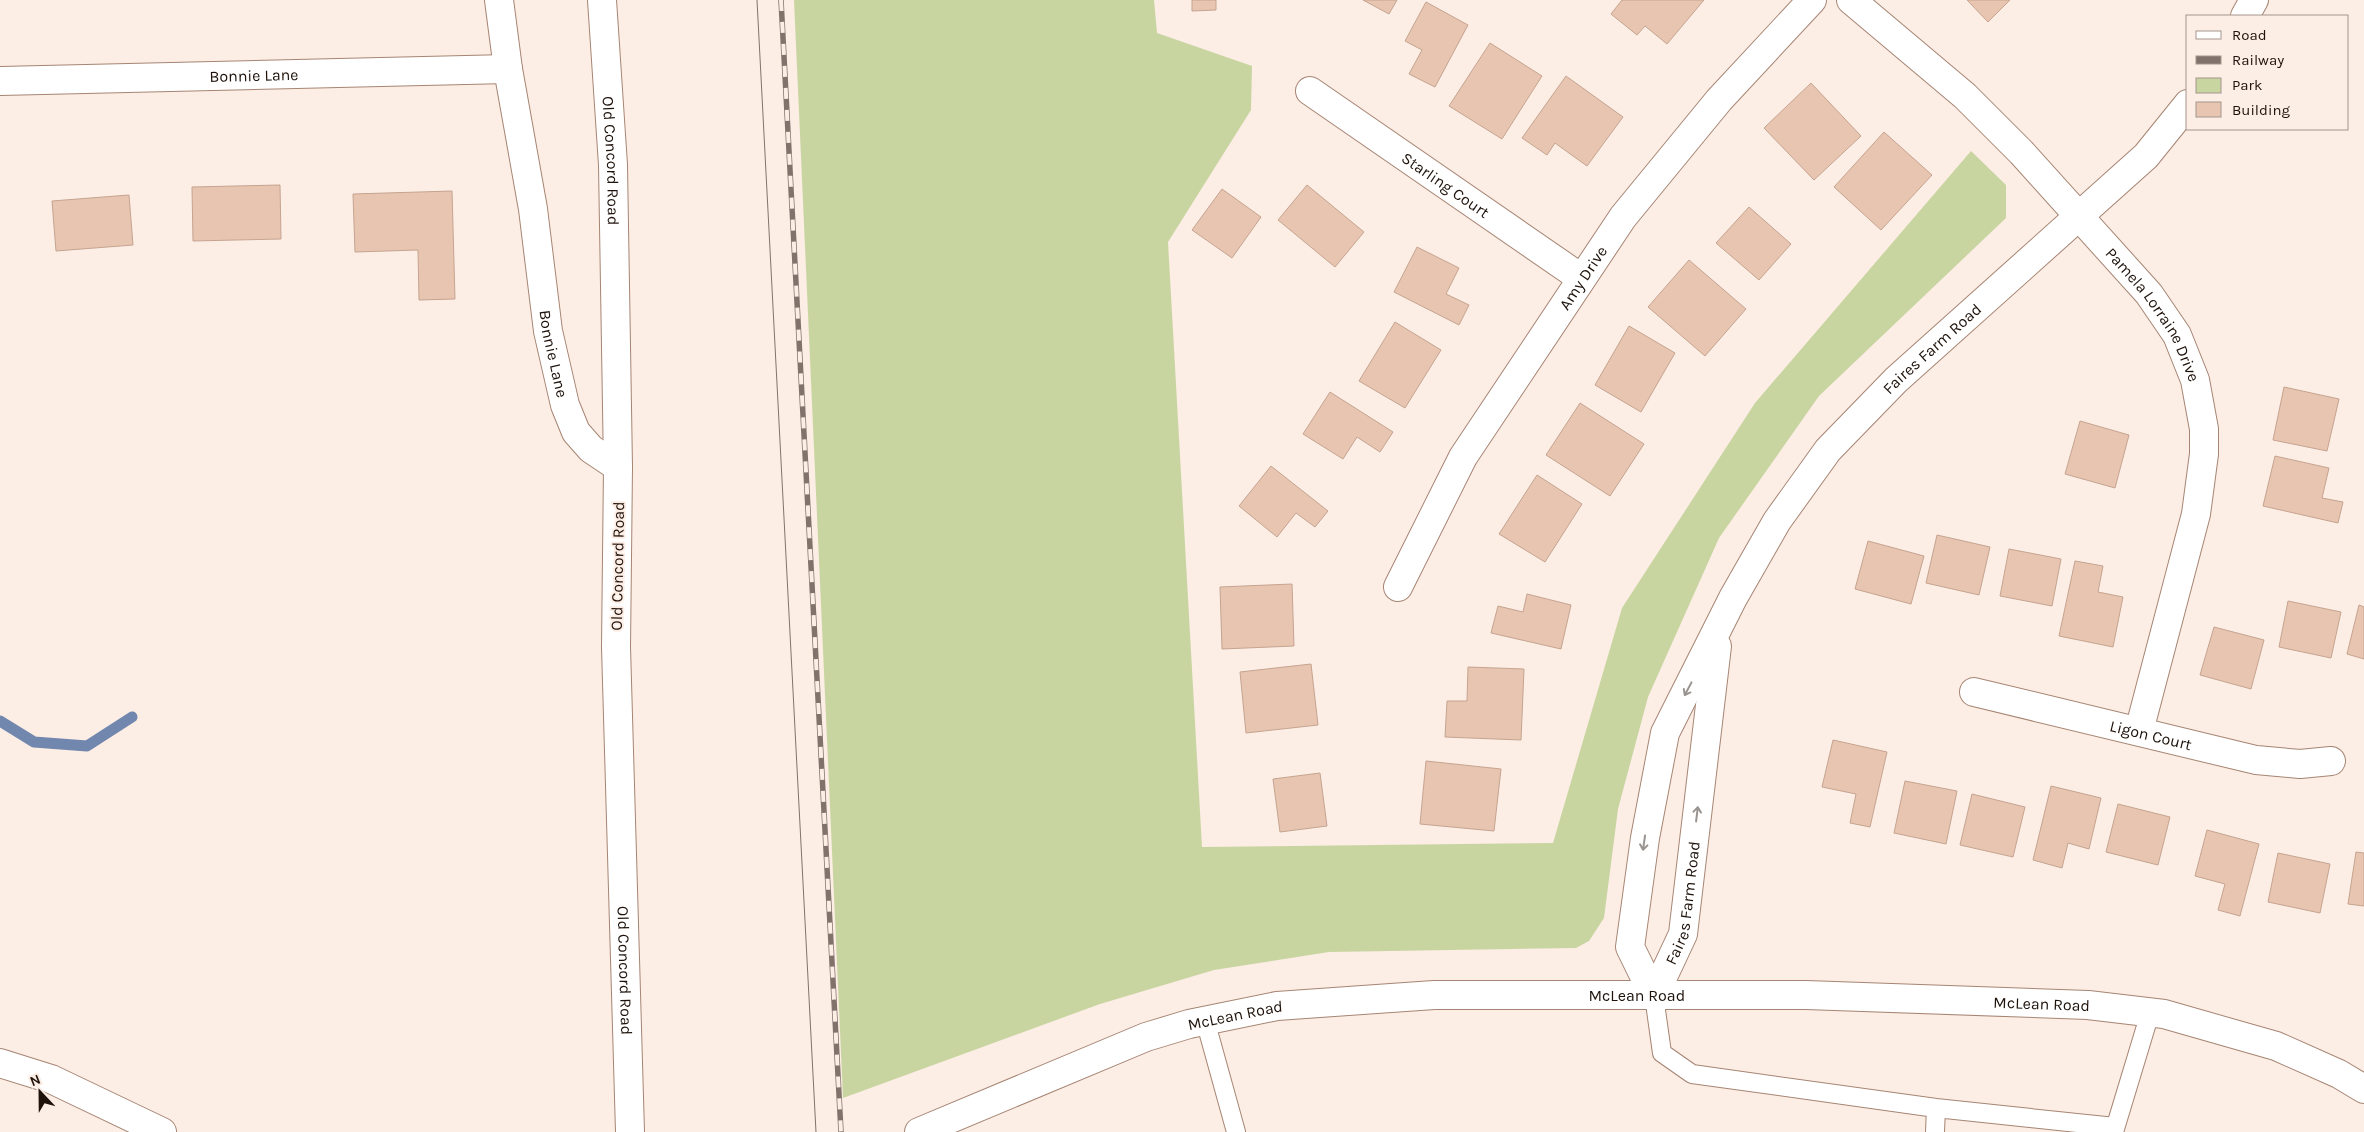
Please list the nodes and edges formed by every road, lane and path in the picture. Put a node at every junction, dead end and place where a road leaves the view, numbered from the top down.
1 (498, 0) edge
2 (602, 0) edge
3 (1812, 0) edge
4 (1851, 0) edge
5 (2254, 0) edge
6 (2246, 15) edge
7 (508, 69) junction
8 (0, 81) edge
9 (1310, 91) dead end
10 (2186, 106) edge
11 (2080, 217) junction
12 (1581, 278) junction
13 (618, 467) junction
14 (1398, 587) dead end
15 (1719, 630) junction
16 (1974, 692) dead end
17 (2138, 731) junction
18 (2331, 761) dead end
19 (1654, 996) junction
20 (2150, 1013) junction
21 (1205, 1020) junction
22 (0, 1063) edge
23 (2364, 1089) edge
24 (1936, 1108) junction
25 (2114, 1129) edge
26 (162, 1132) edge
27 (630, 1132) edge
28 (919, 1132) edge
29 (1236, 1132) edge
30 (1935, 1132) edge

1 - 7 street, Bonnie Lane
2 - 13 street, Old Concord Road
3 - 12 street, Amy Drive
4 - 11 street, Pamela Lorraine Drive
5 - 6 street
7 - 8 street, Bonnie Lane
7 - 13 street, Bonnie Lane
9 - 12 street, Starling Court
10 - 11 street, Faires Farm Road
11 - 15 street, Faires Farm Road
11 - 17 street, Pamela Lorraine Drive
12 - 14 street, Amy Drive
13 - 27 street, Old Concord Road
19 -> 15 street, Faires Farm Road
15 -> 19 street, Faires Farm Road
16 - 17 street, Ligon Court
17 - 18 street, Ligon Court
19 - 20 street, McLean Road
19 - 21 street, McLean Road
19 - 24 lane
20 - 23 street, McLean Road
20 - 25 lane
21 - 28 street, McLean Road
21 - 29 lane
22 - 26 street
24 - 25 lane
24 - 30 lane

